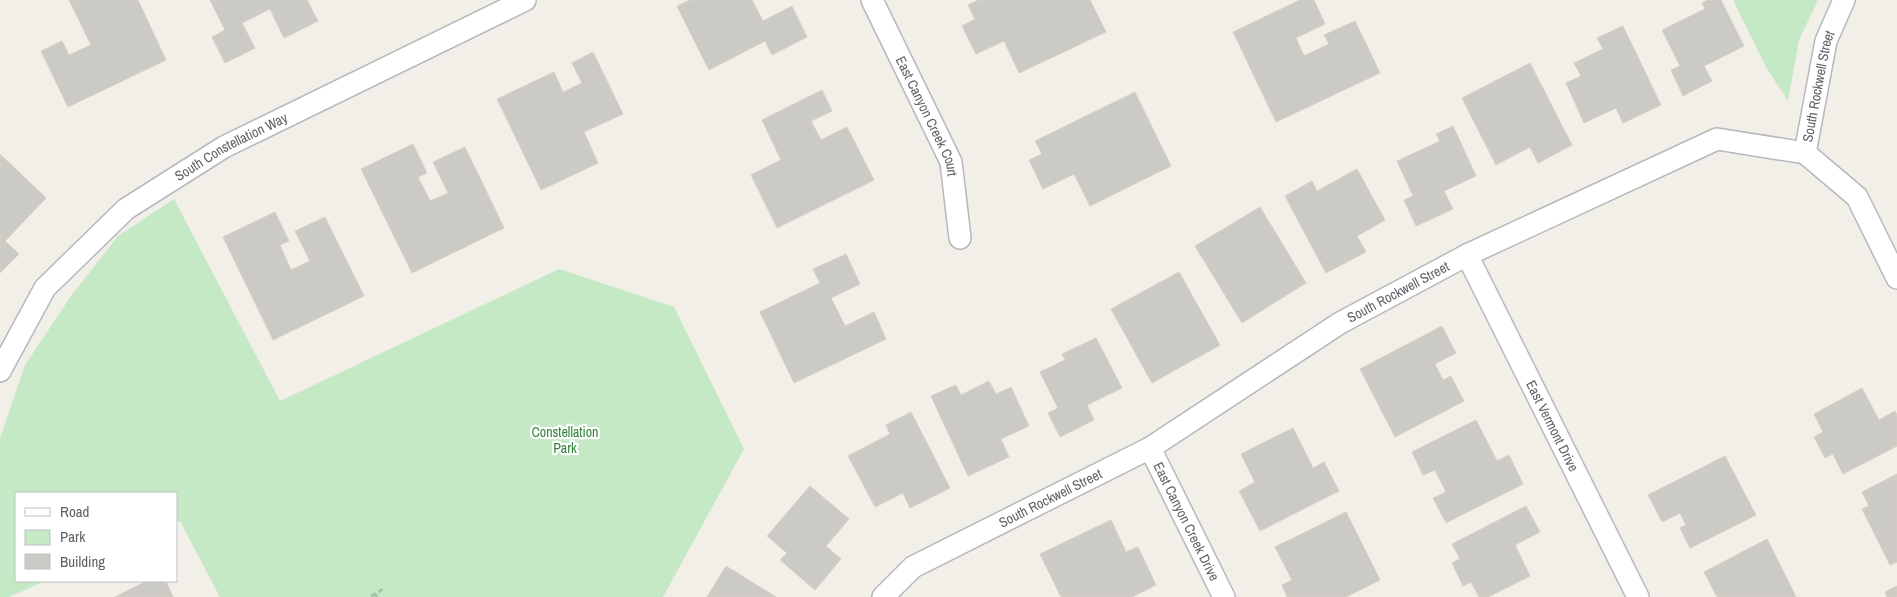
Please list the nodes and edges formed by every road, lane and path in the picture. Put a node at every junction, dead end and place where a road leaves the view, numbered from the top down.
1 (526, 0) edge
2 (872, 0) edge
3 (1844, 0) edge
4 (1805, 152) junction
5 (960, 238) dead end
6 (1468, 255) junction
7 (1897, 278) edge
8 (0, 371) edge
9 (1150, 448) junction
10 (382, 589) dead end
11 (376, 595) edge
12 (371, 596) edge
13 (883, 597) edge
14 (1224, 597) edge
15 (1638, 597) edge

1 - 8 street, South Constellation Way
2 - 5 street, East Canyon Creek Court
3 - 4 street, South Rockwell Street
4 - 6 street, South Rockwell Street
4 - 7 street
6 - 9 street, South Rockwell Street
6 - 15 street, East Vermont Drive
9 - 13 street, South Rockwell Street
9 - 14 street, East Canyon Creek Drive
10 - 11 path
11 - 12 path

